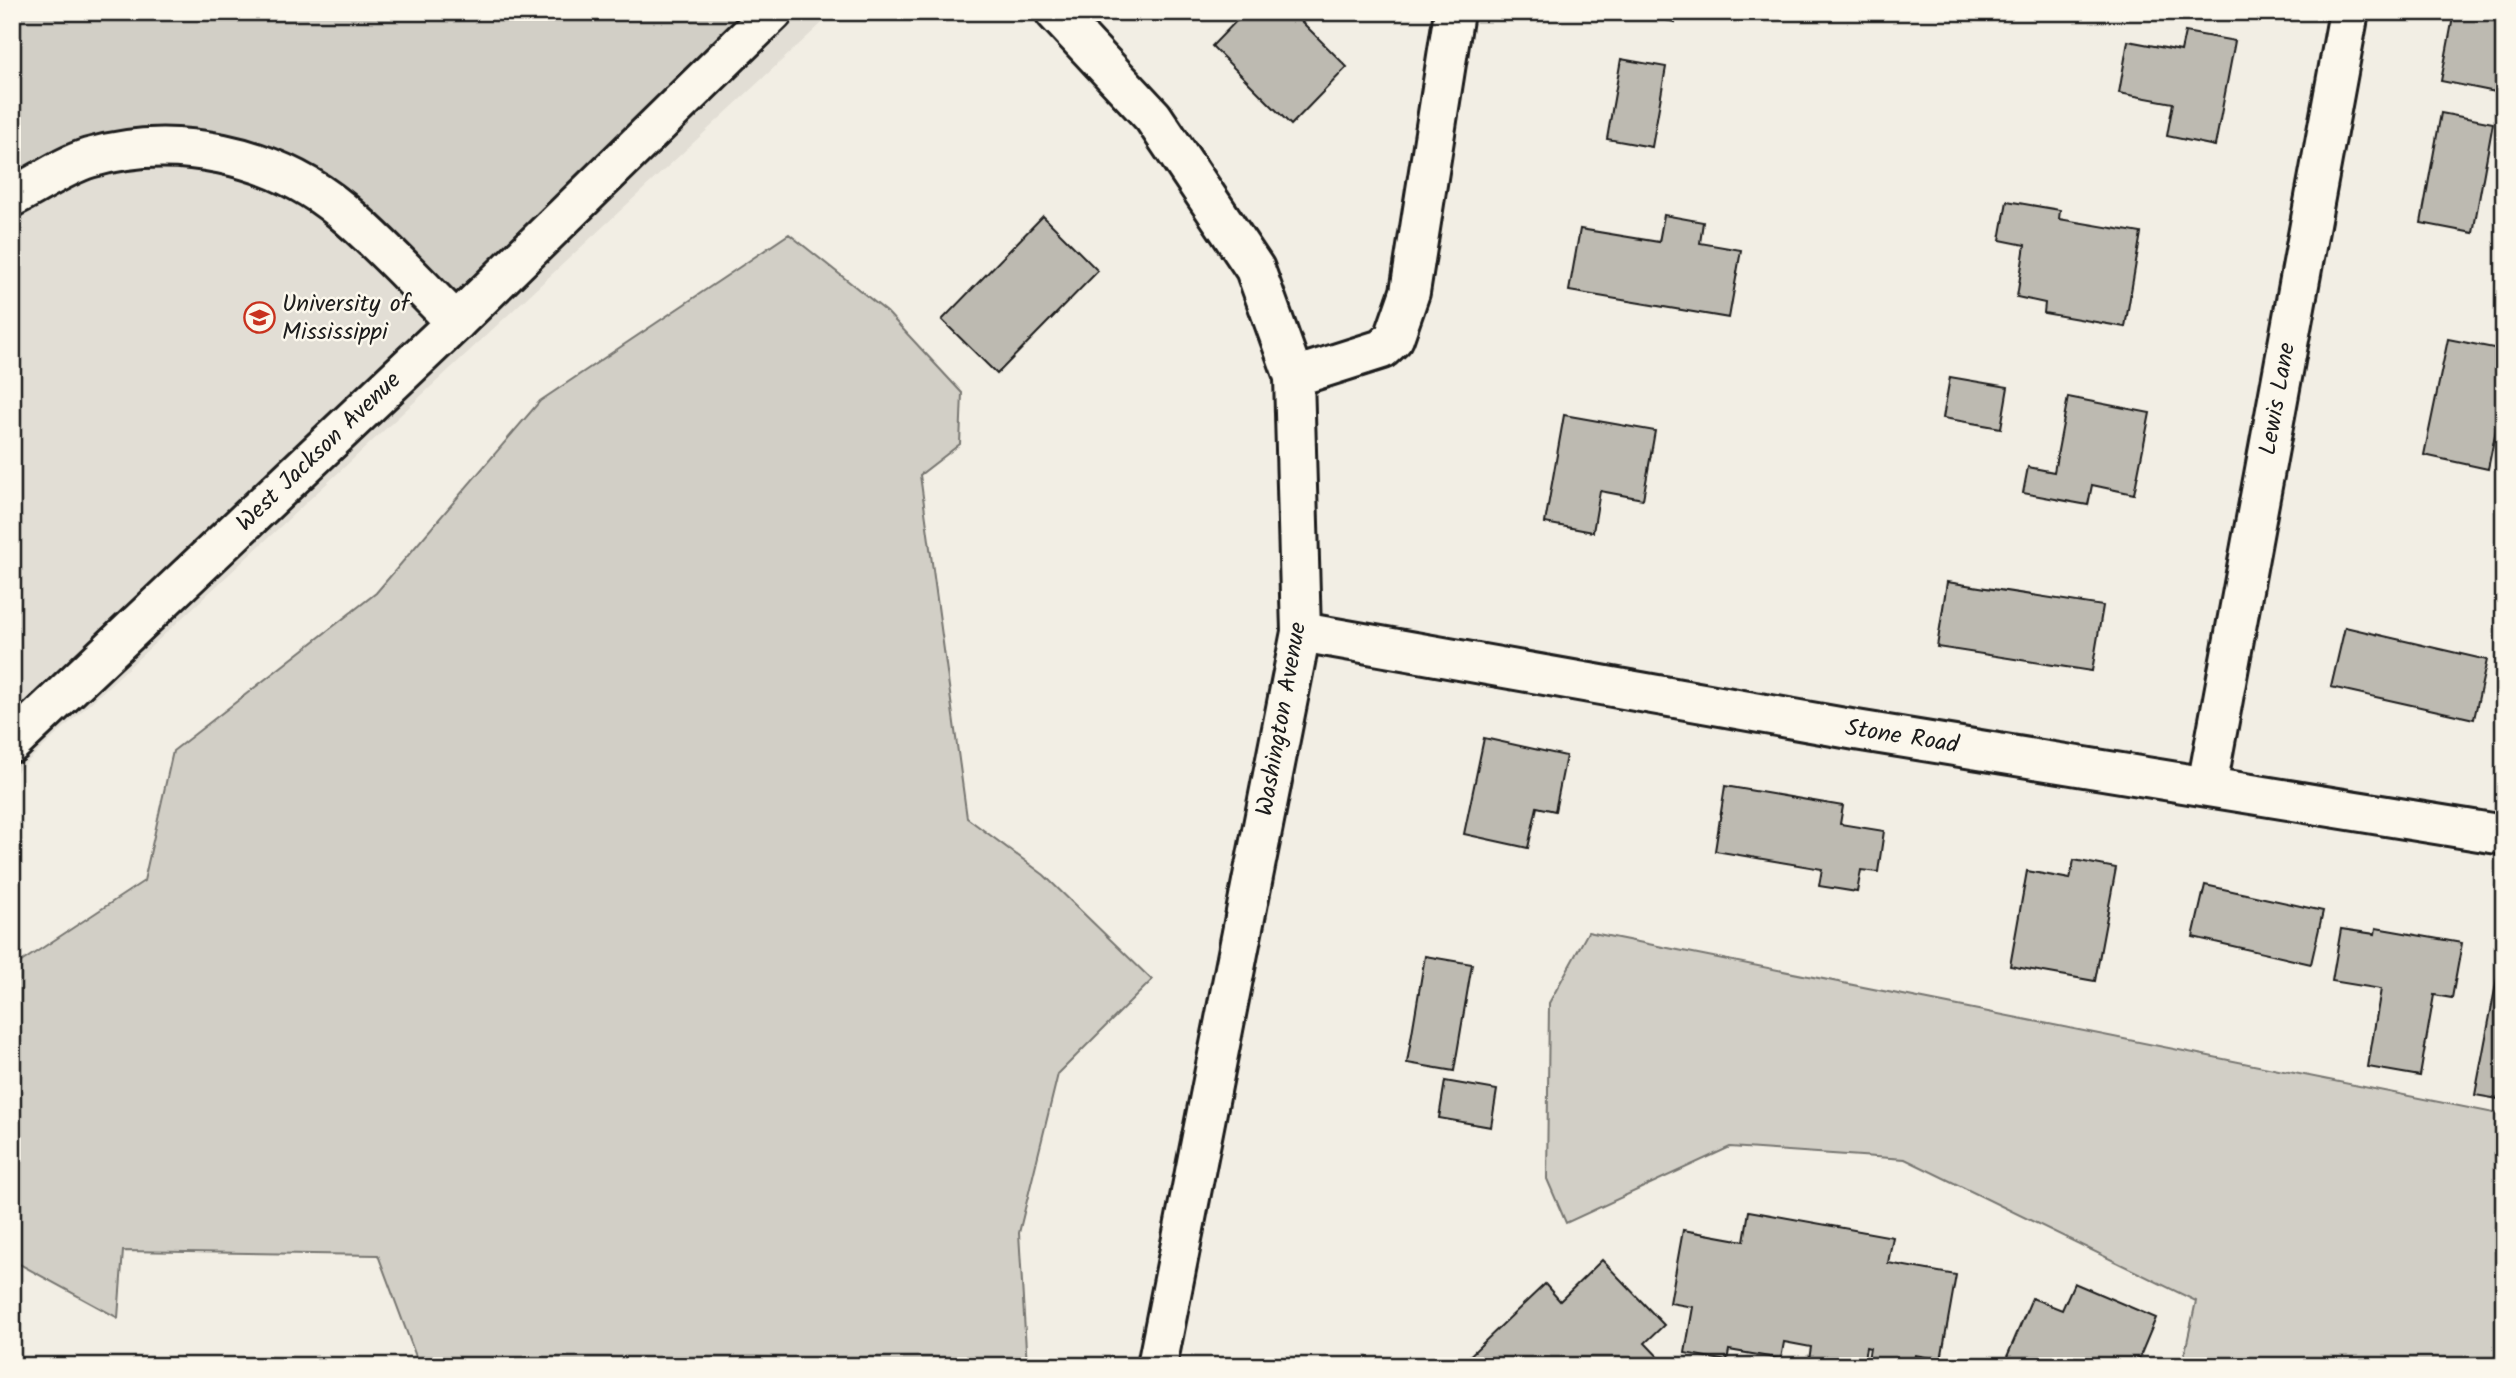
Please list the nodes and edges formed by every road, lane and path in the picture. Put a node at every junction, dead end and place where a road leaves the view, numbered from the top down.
1 (774, 12) edge
2 (1055, 12) edge
3 (1454, 12) edge
4 (2350, 12) edge
5 (12, 197) edge
6 (456, 322) junction
7 (1294, 377) junction
8 (1301, 632) junction
9 (12, 743) edge
10 (2207, 786) junction
11 (2504, 835) edge
12 (1157, 1366) edge

1 - 6 street, West Jackson Avenue
2 - 7 street, Washington Avenue
3 - 7 street
4 - 10 street, Lewis Lane
5 - 6 street
6 - 9 street, West Jackson Avenue
7 - 8 street, Washington Avenue
8 - 10 street, Stone Road
8 - 12 street, Washington Avenue
10 - 11 street, Stone Road

